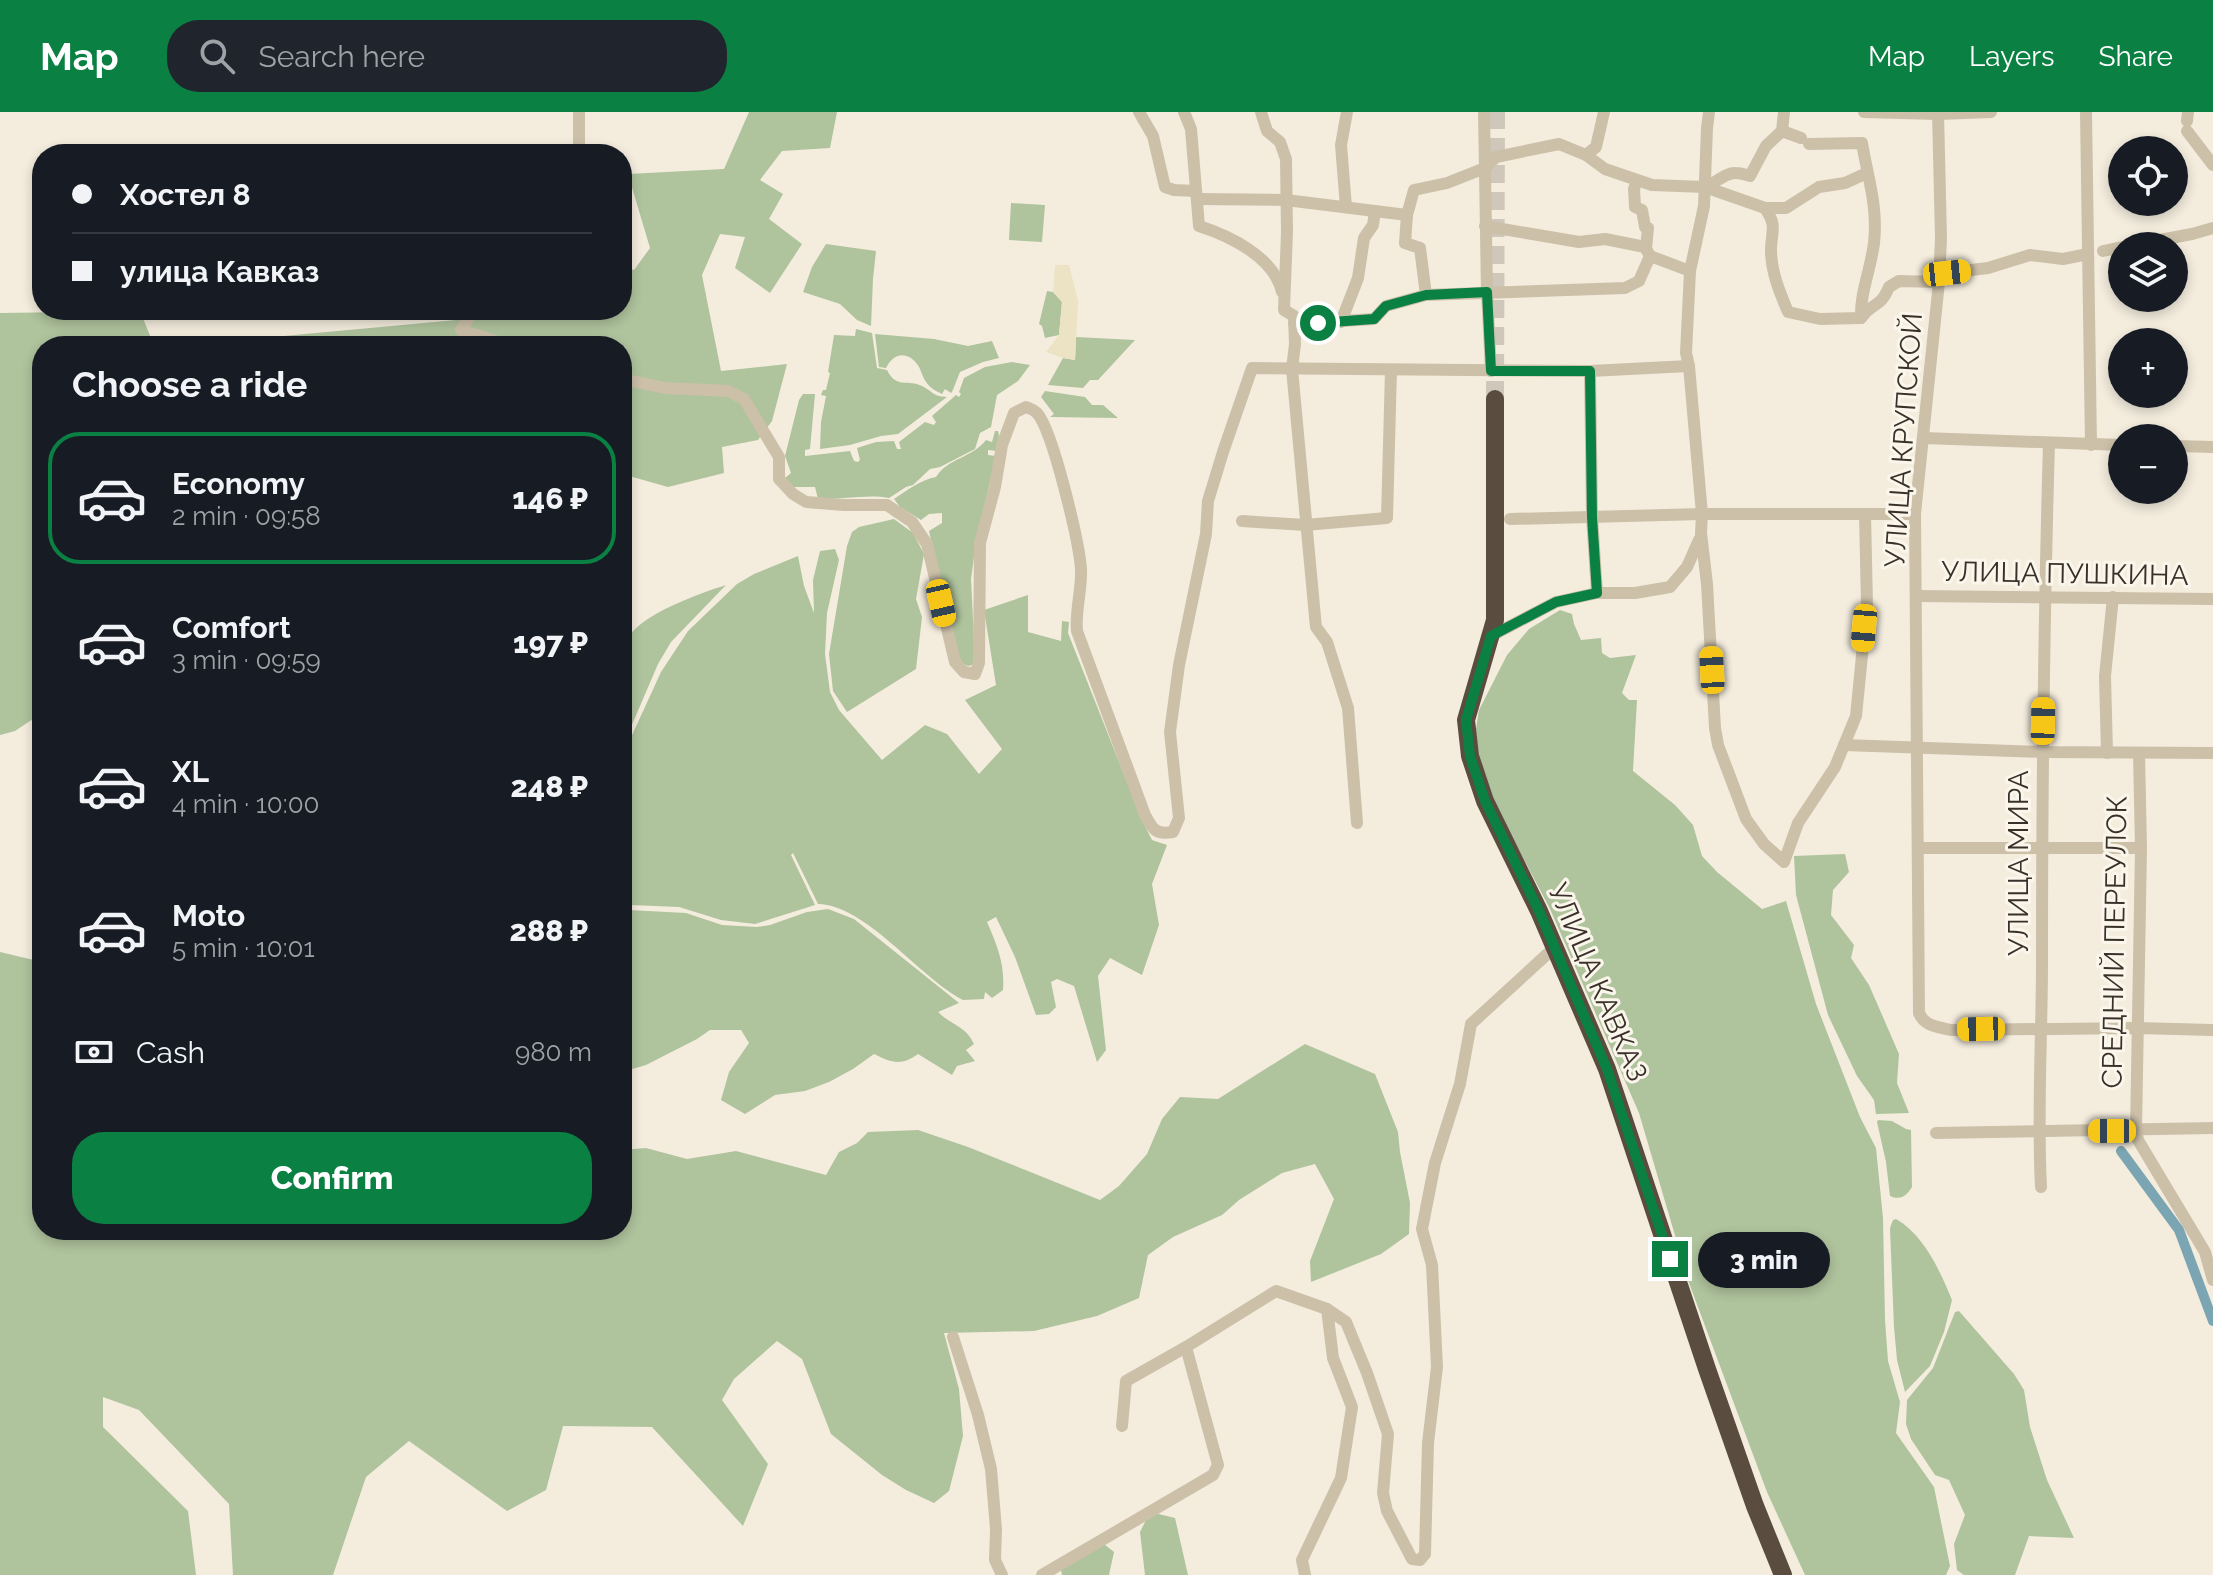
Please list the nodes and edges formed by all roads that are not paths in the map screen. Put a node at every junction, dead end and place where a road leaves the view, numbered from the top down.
1 (579, 112) edge
2 (1139, 112) edge
3 (1184, 112) edge
4 (1261, 112) edge
5 (1347, 112) edge
6 (1484, 112) edge
7 (1604, 112) edge
8 (1709, 112) edge
9 (1784, 112) edge
10 (1864, 112) edge
11 (1991, 112) edge
12 (2086, 112) edge
13 (1938, 113) edge
14 (2187, 121) edge
15 (1782, 131) junction
16 (579, 144) edge
17 (1586, 155) junction
18 (2213, 165) edge
19 (1485, 168) junction
20 (1867, 173) junction
21 (1637, 180) junction
22 (1705, 187) junction
23 (1196, 195) junction
24 (1286, 200) junction
25 (1346, 207) junction
26 (1765, 208) junction
27 (1375, 211) junction
28 (1407, 215) junction
29 (1485, 226) junction
30 (2213, 228) edge
31 (2188, 235) edge
32 (2108, 250) edge
33 (2103, 251) dead end
34 (1648, 253) junction
35 (2088, 254) junction
36 (1690, 271) junction
37 (1939, 282) junction
38 (1487, 292) junction
39 (1426, 295) junction
40 (1284, 299) junction
41 (1861, 318) junction
42 (468, 320) edge
43 (1341, 322) junction
44 (1294, 324) junction
45 (480, 336) edge
46 (1689, 366) junction
47 (1292, 369) junction
48 (1391, 370) junction
49 (1491, 371) junction
50 (1590, 371) junction
51 (632, 381) edge
52 (1495, 399) tunnel mouth
53 (1923, 438) junction
54 (2049, 443) junction
55 (2091, 445) junction
56 (2108, 445) edge
57 (2188, 446) edge
58 (2213, 447) edge
59 (1702, 514) junction
60 (1865, 514) junction
61 (1915, 514) junction
62 (1592, 517) junction
63 (1510, 519) dead end
64 (1242, 521) dead end
65 (1305, 525) junction
66 (1701, 533) junction
67 (1597, 593) junction
68 (1916, 596) junction
69 (2045, 596) junction
70 (2113, 597) junction
71 (2213, 599) edge
72 (1491, 636) junction
73 (1844, 745) junction
74 (1919, 748) junction
75 (2043, 752) junction
76 (2107, 753) junction
77 (2139, 753) junction
78 (2213, 753) edge
79 (1357, 823) dead end
80 (1918, 848) junction
81 (2042, 848) junction
82 (2141, 848) junction
83 (1555, 947) junction
84 (2042, 1028) junction
85 (2137, 1028) junction
86 (2213, 1030) edge
87 (2213, 1128) edge
88 (2038, 1131) junction
89 (2136, 1131) junction
90 (1936, 1133) dead end
91 (2041, 1187) dead end
92 (2213, 1280) edge
93 (1327, 1309) junction
94 (953, 1337) dead end
95 (1186, 1347) junction
96 (1122, 1426) dead end
97 (1420, 1560) junction
98 (1002, 1575) edge
99 (1042, 1575) edge
100 (1305, 1575) edge
101 (1424, 1575) edge
102 (1783, 1575) edge

1 - 16 street
2 - 23 street
3 - 23 street
4 - 24 street
5 - 25 street
6 - 19 street
7 - 17 street
8 - 22 street
9 - 15 street
10 - 13 street
11 - 13 street
12 - 35 street
13 - 37 street, УЛИЦА КРУПСКОЙ
14 - 18 street
15 - 20 street
15 - 22 street
17 - 19 street
17 - 21 street
19 - 28 street
19 - 29 street
20 - 26 street
20 - 41 street
21 - 22 street
21 - 34 street
22 - 26 street
22 - 36 street
23 - 24 street
23 - 40 street
24 - 25 street
24 - 40 street
25 - 27 street
26 - 41 street
27 - 28 street
27 - 43 street
28 - 39 street
29 - 34 street
29 - 38 street
30 - 31 street
32 - 33 street
34 - 36 street
34 - 38 street
35 - 37 street
35 - 55 street
36 - 46 street
37 - 41 street
37 - 53 street, УЛИЦА КРУПСКОЙ
38 - 39 street
38 - 49 street
39 - 43 street
40 - 44 street
42 - 45 street
43 - 44 street
44 - 47 street
46 - 50 street
46 - 59 street
47 - 48 street
47 - 51 street
47 - 65 street
48 - 49 street
48 - 65 street
49 - 50 street
50 - 62 street
52 - 72 highway, УЛИЦА КАВКАЗ
53 - 54 street
53 - 61 street, УЛИЦА КРУПСКОЙ
54 - 55 street
54 - 69 street, УЛИЦА МИРА
55 - 56 street
57 - 58 street
59 - 60 street
59 - 62 street
59 - 66 street
60 - 61 street
60 - 73 street
61 - 68 street, УЛИЦА КРУПСКОЙ
62 - 63 street
62 - 67 street
64 - 65 street
65 - 79 street
66 - 67 street
66 - 73 street
67 - 72 street
68 - 69 street, УЛИЦА ПУШКИНА
68 - 74 street, УЛИЦА КРУПСКОЙ
69 - 70 street, УЛИЦА ПУШКИНА
69 - 75 street, УЛИЦА МИРА
70 - 71 street, УЛИЦА ПУШКИНА
70 - 76 street
72 - 83 highway, УЛИЦА КАВКАЗ
73 - 74 street
74 - 75 street
74 - 80 street, УЛИЦА КРУПСКОЙ
75 - 76 street
75 - 81 street, УЛИЦА МИРА
76 - 77 street
77 - 78 street
77 - 82 street, СРЕДНИЙ ПЕРЕУЛОК
80 - 81 street
80 - 84 street, УЛИЦА КРУПСКОЙ
81 - 82 street
81 - 84 street, УЛИЦА МИРА
82 - 85 street, СРЕДНИЙ ПЕРЕУЛОК
83 - 97 street
83 - 102 highway, УЛИЦА КАВКАЗ
84 - 85 street
84 - 88 street, УЛИЦА МИРА
85 - 86 street
85 - 89 street, СРЕДНИЙ ПЕРЕУЛОК
87 - 89 street
88 - 89 street
88 - 90 street
88 - 91 street, УЛИЦА МИРА
89 - 92 street
93 - 95 street
93 - 97 street
93 - 100 street
94 - 98 street
95 - 96 street
95 - 99 street
97 - 101 street

